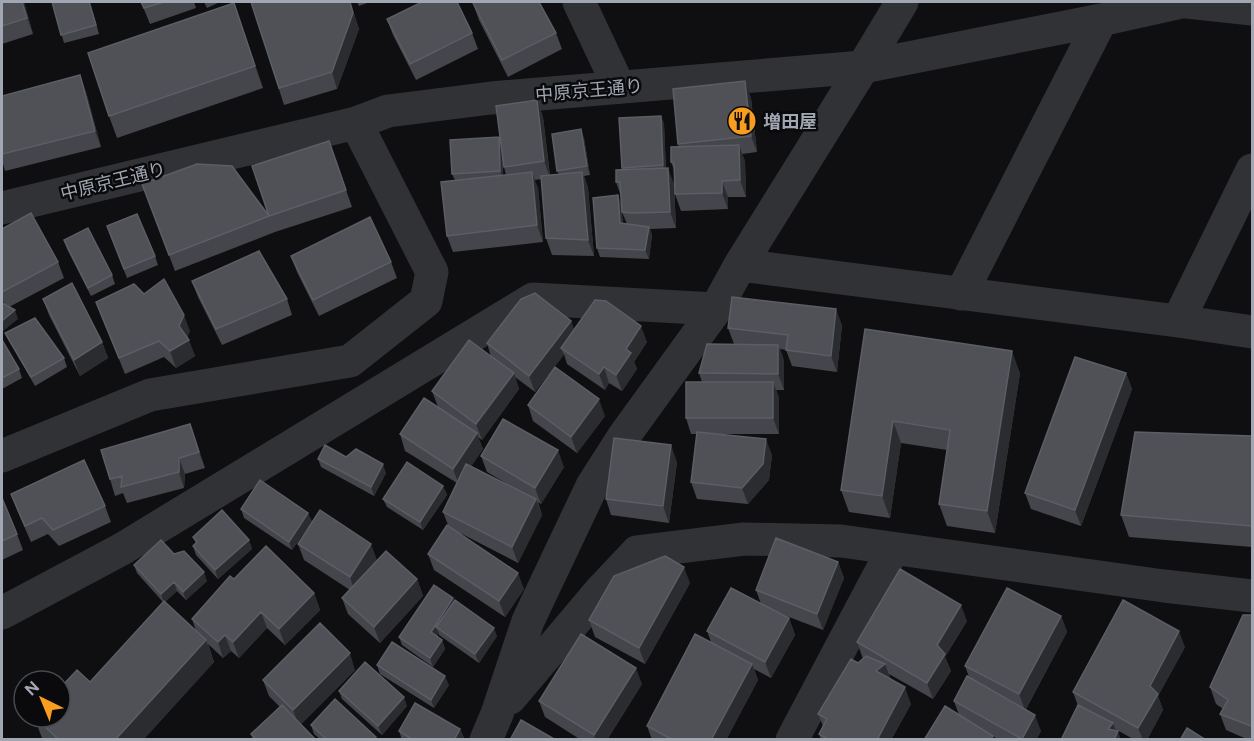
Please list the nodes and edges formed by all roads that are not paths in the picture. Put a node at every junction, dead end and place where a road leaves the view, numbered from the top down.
1 (579, 2) edge
2 (902, 2) edge
3 (1185, 2) edge
4 (1252, 9) edge
5 (1101, 20) junction
6 (863, 67) junction
7 (618, 87) junction
8 (356, 123) junction
9 (1252, 170) edge
10 (2, 208) edge
11 (740, 265) junction
12 (961, 294) junction
13 (716, 309) junction
14 (1178, 321) junction
15 (1252, 332) edge
16 (2, 456) edge
17 (893, 549) junction
18 (1252, 596) edge
19 (2, 613) edge
20 (492, 727) edge
21 (792, 740) edge

1 - 7 street
2 - 6 street
3 - 4 street, 中原京王通り
3 - 5 street, 中原京王通り
5 - 6 street, 中原京王通り
5 - 12 street
6 - 7 street, 中原京王通り
6 - 11 street
7 - 8 street, 中原京王通り
8 - 10 street, 中原京王通り
8 - 16 street
9 - 14 street
11 - 12 street
11 - 13 street
12 - 14 street
13 - 19 street
13 - 20 street
14 - 15 street
17 - 18 street
17 - 20 street
17 - 21 street

